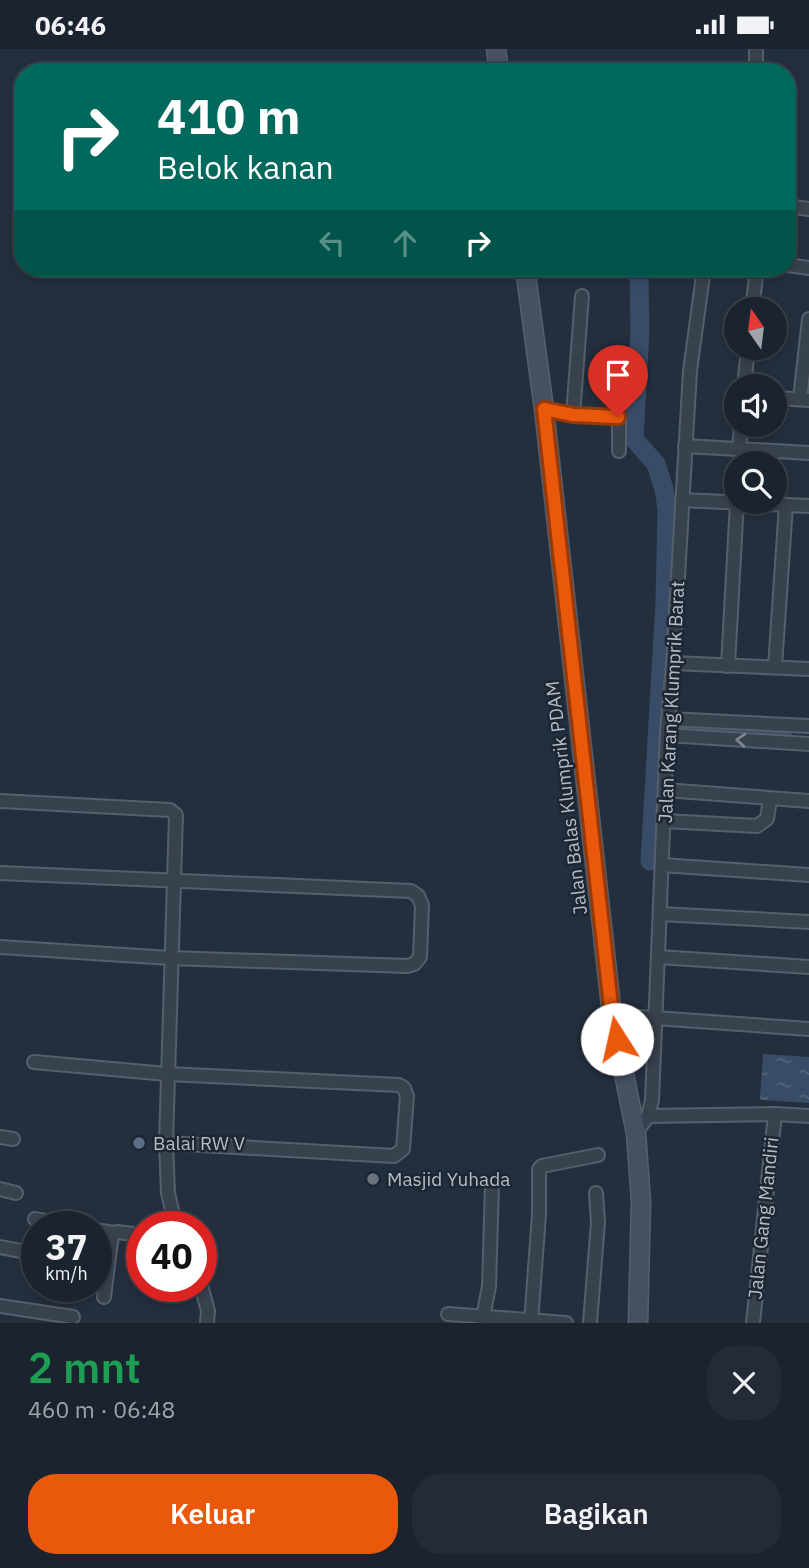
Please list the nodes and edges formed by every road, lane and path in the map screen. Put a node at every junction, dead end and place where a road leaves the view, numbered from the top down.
1 (526, 277) edge
2 (703, 277) edge
3 (756, 277) edge
4 (582, 296) dead end
5 (754, 297) edge
6 (809, 319) edge
7 (787, 398) edge
8 (805, 399) edge
9 (544, 409) junction
10 (573, 415) junction
11 (740, 437) edge
12 (685, 446) junction
13 (739, 449) junction
14 (619, 451) dead end
15 (809, 453) edge
16 (682, 500) junction
17 (724, 502) edge
18 (787, 505) edge
19 (809, 506) edge
20 (736, 514) edge
21 (785, 514) edge
22 (673, 663) junction
23 (728, 666) junction
24 (775, 667) junction
25 (809, 669) edge
26 (809, 726) edge
27 (667, 727) junction
28 (809, 744) edge
29 (665, 790) junction
30 (770, 799) junction
31 (0, 801) edge
32 (809, 801) edge
33 (664, 821) junction
34 (662, 866) junction
35 (0, 873) edge
36 (809, 875) edge
37 (172, 881) junction
38 (660, 914) junction
39 (809, 922) edge
40 (0, 947) edge
41 (659, 957) junction
42 (170, 958) junction
43 (809, 967) edge
44 (619, 1016) junction
45 (652, 1020) junction
46 (809, 1029) edge
47 (34, 1062) dead end
48 (167, 1074) junction
49 (648, 1116) junction
50 (809, 1116) edge
51 (774, 1120) junction
52 (636, 1133) junction
53 (166, 1143) junction
54 (598, 1155) dead end
55 (492, 1185) dead end
56 (0, 1189) edge
57 (16, 1192) dead end
58 (596, 1193) dead end
59 (173, 1211) edge
60 (113, 1233) edge
61 (126, 1234) edge
62 (0, 1247) edge
63 (21, 1251) edge
64 (206, 1302) edge
65 (0, 1306) edge
66 (448, 1314) dead end
67 (73, 1317) dead end
68 (483, 1318) junction
69 (531, 1321) edge
70 (207, 1323) edge
71 (566, 1323) edge
72 (590, 1323) edge
73 (638, 1323) edge
74 (753, 1323) edge

1 - 9 street, Jalan Balas Klumprik PDAM
2 - 12 street, Jalan Karang Klumprik Barat
3 - 5 street
4 - 10 street
6 - 8 street
7 - 8 street
9 - 10 street
9 - 44 street, Jalan Balas Klumprik PDAM
10 - 14 street
11 - 13 street
12 - 13 street
12 - 16 street, Jalan Karang Klumprik Barat
13 - 15 street
16 - 17 street
16 - 22 street, Jalan Karang Klumprik Barat
18 - 19 street
20 - 23 street
21 - 24 street
22 - 23 street
22 - 27 street, Jalan Karang Klumprik Barat
23 - 24 street
24 - 25 street
26 - 27 street
28 -> 27 street
27 - 29 street, Jalan Karang Klumprik Barat
29 - 30 street
29 - 33 street, Jalan Karang Klumprik Barat
30 - 32 street
30 - 33 street
31 - 37 street
33 - 34 street, Jalan Karang Klumprik Barat
34 - 36 street
34 - 38 street, Jalan Karang Klumprik Barat
35 - 37 street
37 - 42 street
37 - 42 street
38 - 39 street
38 - 41 street, Jalan Karang Klumprik Barat
40 - 42 street
41 - 43 street
41 - 45 street, Jalan Karang Klumprik Barat
42 - 48 street
44 - 45 street
44 - 52 street, Jalan Balas Klumprik PDAM
45 - 46 street
45 - 49 street, Jalan Karang Klumprik Barat
47 - 48 street
48 - 53 street
48 - 53 street
49 - 51 street
49 - 52 street, Jalan Karang Klumprik Barat
50 - 51 street
51 - 74 street, Jalan Gang Mandiri
52 - 73 street, Jalan Balas Klumprik PDAM
53 - 59 street
54 - 69 street
55 - 68 street
56 - 57 street
58 - 72 street
60 - 61 street
62 - 63 street
64 - 70 street
65 - 67 street
66 - 68 street
68 - 69 street
69 - 71 street

